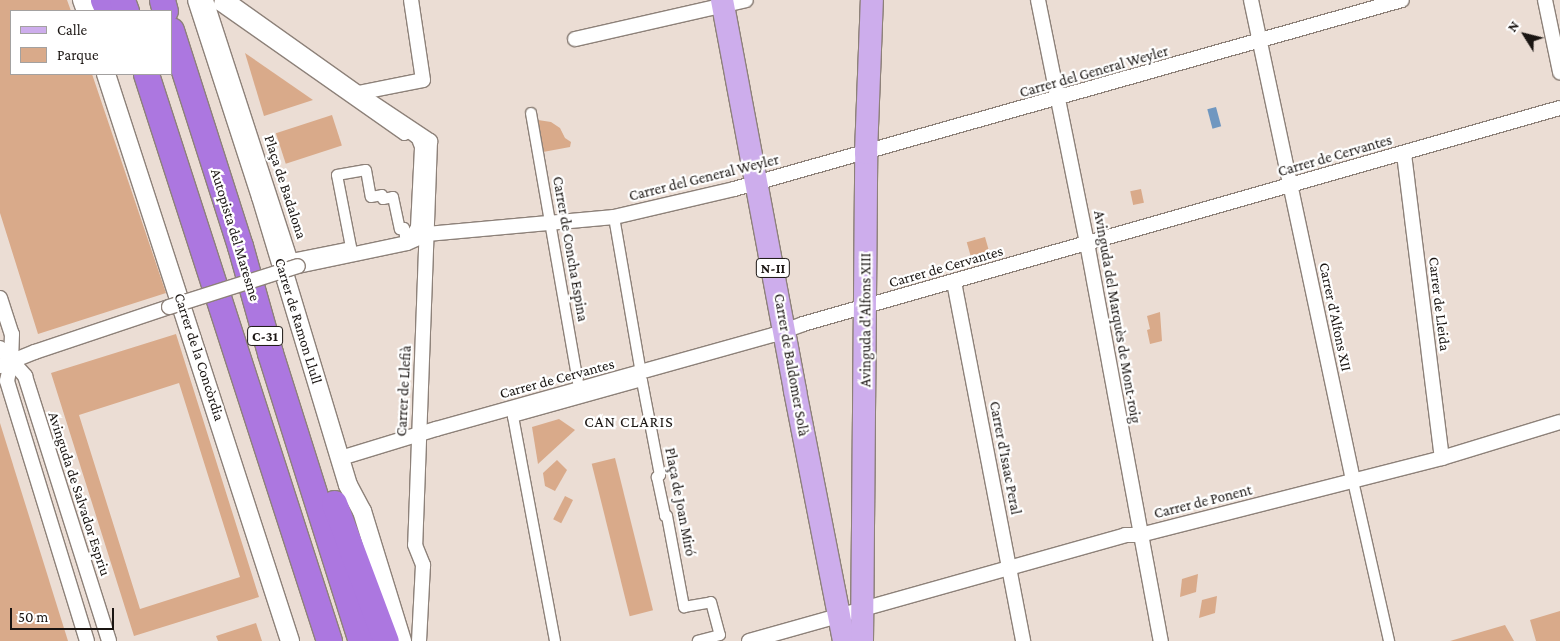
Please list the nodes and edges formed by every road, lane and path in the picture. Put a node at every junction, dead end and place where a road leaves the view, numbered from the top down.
1 (197, 0) edge
2 (208, 0) edge
3 (220, 0) edge
4 (227, 0) edge
5 (411, 0) edge
6 (746, 0) edge
7 (872, 0) edge
8 (1038, 0) edge
9 (1251, 0) edge
10 (1402, 0) edge
11 (1545, 0) edge
12 (723, 3) edge
13 (172, 33) edge
14 (575, 39) dead end
15 (1259, 41) junction
16 (1560, 72) edge
17 (106, 75) edge
18 (131, 75) edge
19 (146, 75) edge
20 (358, 93) junction
21 (1058, 99) junction
22 (1560, 108) edge
23 (531, 114) dead end
24 (168, 144) junction
25 (866, 153) junction
26 (1404, 154) junction
27 (756, 183) junction
28 (1290, 186) junction
29 (614, 217) junction
30 (548, 224) junction
31 (427, 234) junction
32 (1088, 243) junction
33 (954, 282) junction
34 (0, 298) edge
35 (866, 308) junction
36 (784, 331) junction
37 (0, 348) edge
38 (270, 353) junction
39 (6, 364) edge
40 (641, 373) junction
41 (579, 389) junction
42 (1560, 422) edge
43 (418, 435) junction
44 (341, 458) junction
45 (1442, 458) junction
46 (1353, 481) junction
47 (1140, 535) junction
48 (1010, 567) junction
49 (847, 607) junction
50 (87, 641) edge
51 (109, 641) edge
52 (290, 641) edge
53 (330, 641) edge
54 (362, 641) edge
55 (386, 641) edge
56 (402, 641) edge
57 (420, 641) edge
58 (555, 641) edge
59 (698, 641) edge
60 (749, 641) edge
61 (844, 641) edge
62 (862, 641) edge
63 (1023, 641) edge
64 (1162, 641) edge
65 (1388, 641) edge

1 - 44 street, Carrer de Ramon Llull
2 - 3 street, Plaça de Badalona
4 - 20 street
5 - 20 street
6 - 12 street
7 - 25 main road, Avinguda d'Alfons XIII / N-II
8 - 21 street, Avinguda del Marquès de Mont-roig
9 - 15 street, Carrer d'Alfons XII
10 - 15 street, Carrer del General Weyler
11 - 16 street
12 - 14 street
12 - 27 main road, Carrer de Baldomer Solà / N-II
13 - 38 highway, Autopista del Maresme / C-31
15 - 21 street, Carrer del General Weyler
15 - 28 street, Carrer d'Alfons XII
17 - 52 street, Carrer de la Concòrdia
18 - 24 highway
19 - 24 highway, C-31
20 - 31 street, Carrer de Llefià
21 - 25 street, Carrer del General Weyler
21 - 32 street, Avinguda del Marquès de Mont-roig
22 - 26 street, Carrer de Cervantes
23 - 30 street, Carrer de Concha Espina
24 - 53 highway, C-31
25 - 27 street, Carrer del General Weyler
25 - 35 main road, Avinguda d'Alfons XIII / N-II
26 - 28 street, Carrer de Cervantes
26 - 45 street, Carrer de Lleida
27 - 29 street, Carrer del General Weyler
27 - 36 main road, Carrer de Baldomer Solà / N-II
28 - 32 street, Carrer de Cervantes
28 - 46 street, Carrer d'Alfons XII
29 - 30 street, Carrer del General Weyler
29 - 40 street
30 - 31 street, Carrer del General Weyler
30 - 41 street, Carrer de Concha Espina
31 - 39 street, Carrer del General Weyler, bridge
31 - 43 street, Carrer de Llefià
32 - 33 street, Carrer de Cervantes
32 - 47 street, Avinguda del Marquès de Mont-roig
33 - 35 street, Carrer de Cervantes
33 - 48 street, Carrer d'Isaac Peral
34 - 39 street
35 - 36 street, Carrer de Cervantes
35 - 49 main road, Avinguda d'Alfons XIII / N-II
36 - 40 street, Carrer de Cervantes
36 - 49 main road, Carrer de Baldomer Solà / N-II
37 - 39 street, Avinguda de Salvador Espriu
38 - 54 highway, Autopista del Maresme / C-31
38 - 55 highway
39 - 50 street
39 - 51 street, Avinguda de Salvador Espriu
40 - 41 street, Carrer de Cervantes
41 - 43 street, Carrer de Cervantes
42 - 45 street, Carrer de Ponent
43 - 44 street, Carrer de Cervantes
43 - 57 street, Carrer de Llefià
44 - 56 street, Carrer de Ramon Llull
45 - 46 street, Carrer de Ponent
46 - 47 street, Carrer de Ponent
46 - 65 street, Carrer d'Alfons XII
47 - 48 street, Carrer de Ponent
47 - 64 street, Avinguda del Marquès de Mont-roig
48 - 49 street, Carrer de Ponent
48 - 63 street, Carrer d'Isaac Peral
49 - 60 street, Carrer de Ponent
49 - 61 main road, Carrer de Baldomer Solà / N-II
49 - 62 main road, Avinguda d'Alfons XIII / N-II
58 - 59 street, Plaça de Joan Miró

